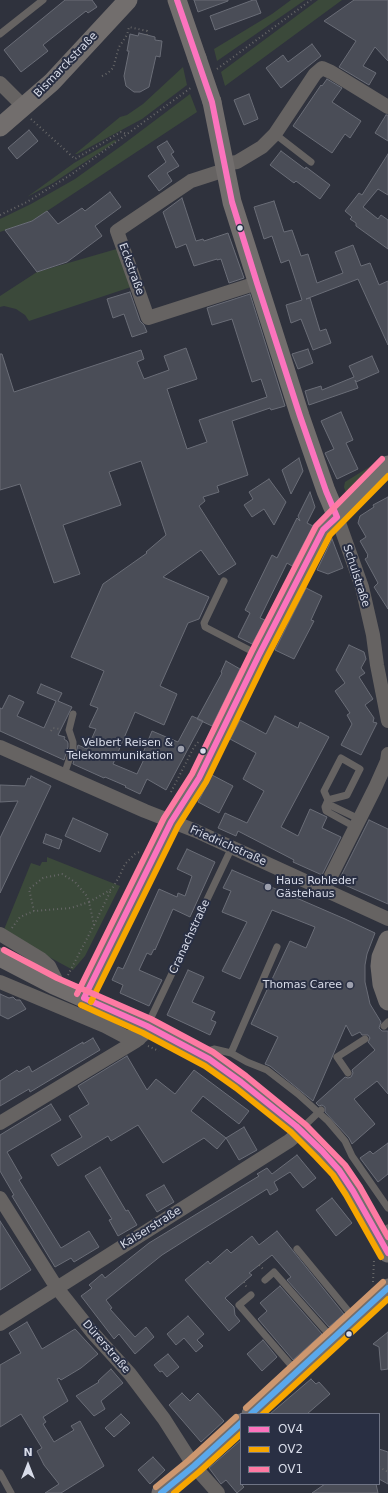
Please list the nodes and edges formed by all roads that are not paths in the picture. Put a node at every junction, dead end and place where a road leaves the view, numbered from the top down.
1 (43, 0) edge
2 (128, 0) edge
3 (177, 0) edge
4 (0, 34) edge
5 (0, 83) edge
6 (388, 107) edge
7 (26, 112) junction
8 (0, 127) edge
9 (275, 134) junction
10 (311, 162) dead end
11 (224, 167) junction
12 (257, 283) junction
13 (388, 465) edge
14 (337, 517) junction
15 (224, 581) dead end
16 (260, 655) junction
17 (384, 684) edge
18 (73, 714) dead end
19 (388, 721) edge
20 (0, 748) edge
21 (388, 754) edge
22 (64, 775) junction
23 (326, 803) junction
24 (171, 822) junction
25 (357, 823) junction
26 (232, 847) junction
27 (324, 890) junction
28 (388, 919) edge
29 (2, 935) edge
30 (388, 940) edge
31 (277, 946) dead end
32 (0, 956) edge
33 (36, 976) junction
34 (64, 981) junction
35 (3, 984) edge
36 (84, 998) junction
37 (388, 1001) edge
38 (145, 1034) junction
39 (365, 1039) dead end
40 (198, 1053) junction
41 (232, 1053) junction
42 (348, 1073) dead end
43 (320, 1111) junction
44 (0, 1123) edge
45 (301, 1131) junction
46 (0, 1198) edge
47 (388, 1208) edge
48 (383, 1232) edge
49 (297, 1249) dead end
50 (380, 1254) edge
51 (265, 1280) dead end
52 (380, 1286) edge
53 (57, 1288) junction
54 (251, 1295) dead end
55 (355, 1320) junction
56 (0, 1324) edge
57 (333, 1340) junction
58 (297, 1372) junction
59 (252, 1413) edge
60 (240, 1424) edge
61 (194, 1466) junction
62 (0, 1473) edge
63 (11, 1493) edge
64 (161, 1493) edge
65 (218, 1493) edge

1 - 4 lane
2 - 7 main road, Bismarckstraße
3 - 11 main road, Schulstraße, bridge
5 - 7 street
6 - 9 street
7 - 8 main road, Bismarckstraße
9 - 10 lane
9 - 11 street
11 - 12 main road, Schulstraße
11 - 12 street, Eckstraße
12 - 14 main road, Schulstraße
13 - 14 main road
14 - 16 main road
14 - 17 street, Schulstraße
15 - 16 lane
16 - 24 main road
17 - 19 street, Schulstraße
18 - 22 lane
20 - 22 street, Friedrichstraße
21 - 25 street
22 - 24 street, Friedrichstraße
23 - 23 lane
23 - 25 lane
24 - 26 street, Friedrichstraße
24 - 36 main road
25 - 27 street
26 - 27 street, Friedrichstraße
26 - 38 lane, Cranachstraße
27 - 28 street, Friedrichstraße
29 - 34 street
30 - 37 main road
31 - 41 lane
32 - 33 main road
33 - 34 main road
33 - 35 street
34 - 36 main road
35 - 38 street
36 - 38 main road
38 - 40 main road
38 - 44 street
39 - 42 lane
40 - 41 lane
40 - 45 main road
41 - 43 lane
43 - 45 lane
43 - 47 lane
45 - 48 main road
45 - 53 street, Kaiserstraße
46 - 53 street, Dürerstraße
48 - 50 main road
49 - 55 lane
51 - 57 lane
52 - 55 main road
53 - 56 street, Kaiserstraße
53 - 61 street, Dürerstraße
54 - 58 lane
55 - 57 main road
57 - 58 main road
58 - 59 main road
60 - 61 main road
61 - 64 main road
61 - 65 street, Dürerstraße
62 - 63 lane

